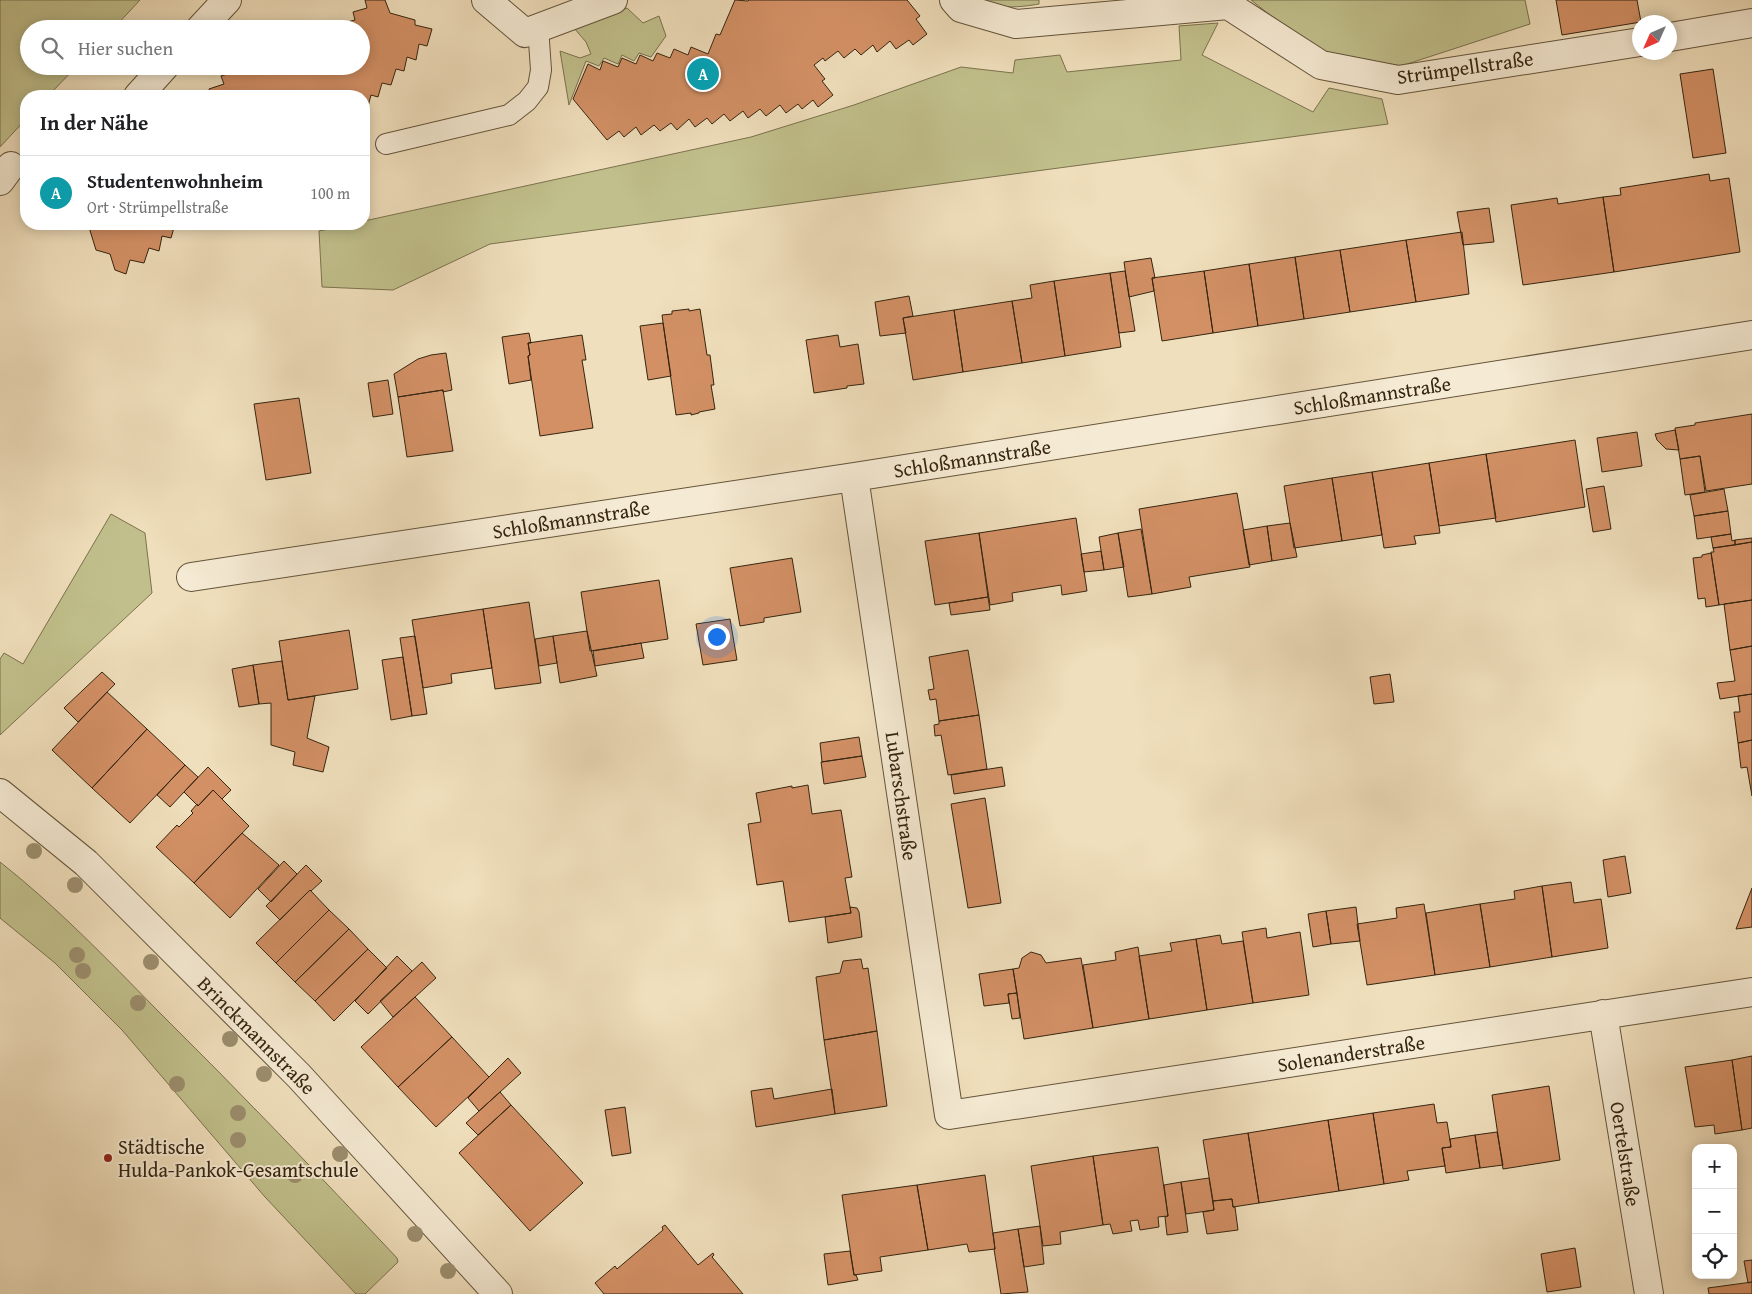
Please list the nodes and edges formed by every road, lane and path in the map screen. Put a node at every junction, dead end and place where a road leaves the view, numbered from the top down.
1 (227, 0) edge
2 (486, 0) edge
3 (613, 0) edge
4 (954, 0) edge
5 (208, 20) edge
6 (1752, 23) edge
7 (538, 27) junction
8 (1677, 36) edge
9 (1632, 43) edge
10 (158, 75) edge
11 (144, 90) edge
12 (386, 144) dead end
13 (1752, 335) edge
14 (854, 477) junction
15 (191, 577) dead end
16 (0, 794) edge
17 (1752, 992) edge
18 (1604, 1014) junction
19 (949, 1115) joint
20 (498, 1294) edge
21 (1649, 1294) edge

1 - 5 street
2 - 7 street
3 - 7 street
4 - 9 street, Strümpellstraße
6 - 8 street
7 - 12 lane
10 - 11 street
13 - 14 street, Schloßmannstraße
14 - 15 street, Schloßmannstraße
14 - 19 street, Lubarschstraße
16 - 20 street, Brinckmannstraße
17 - 18 street, Solenanderstraße
18 - 19 street, Solenanderstraße
18 - 21 street, Oertelstraße

